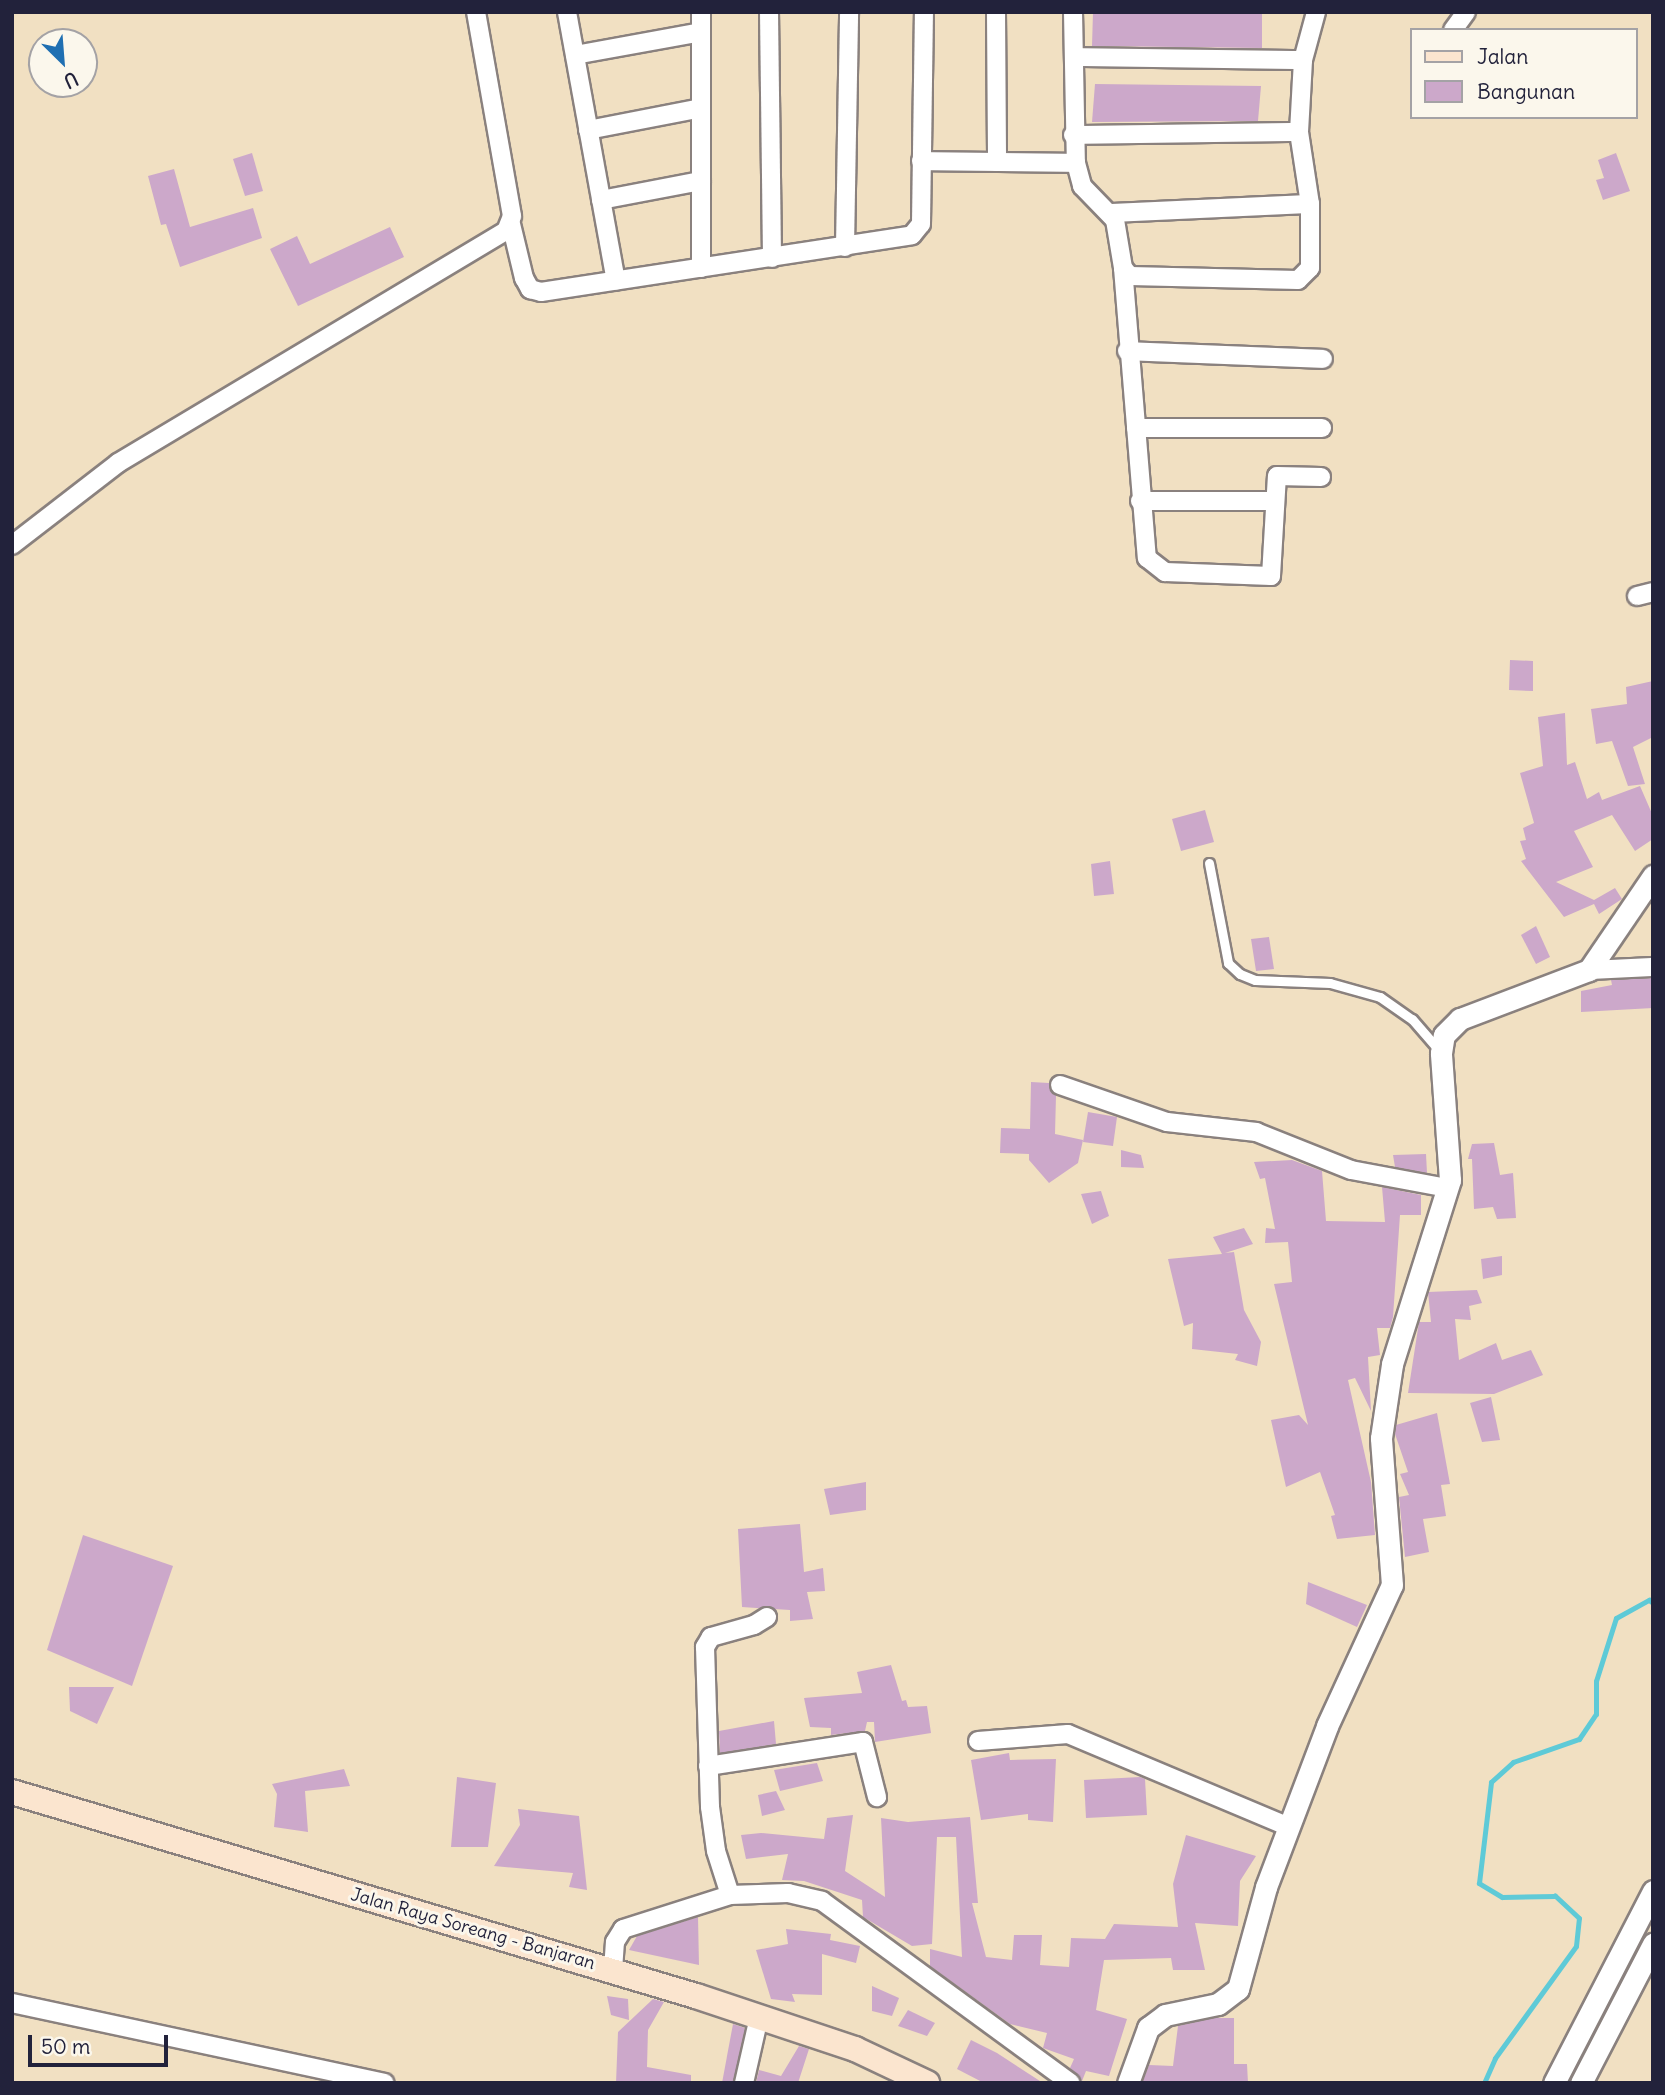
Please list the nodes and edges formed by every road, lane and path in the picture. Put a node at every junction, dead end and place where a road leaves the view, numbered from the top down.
1 (475, 12) edge
2 (567, 12) edge
3 (701, 12) edge
4 (769, 12) edge
5 (849, 12) edge
6 (924, 12) edge
7 (996, 12) edge
8 (1073, 12) edge
9 (1316, 12) edge
10 (1466, 12) edge
11 (1454, 28) edge
12 (701, 32) junction
13 (575, 55) junction
14 (1074, 57) junction
15 (1303, 60) junction
16 (701, 108) junction
17 (588, 130) junction
18 (1299, 132) junction
19 (1073, 135) junction
20 (921, 161) junction
21 (997, 162) junction
22 (1076, 163) junction
23 (702, 181) junction
24 (601, 200) junction
25 (1310, 204) junction
26 (1110, 213) junction
27 (509, 228) junction
28 (845, 247) junction
29 (772, 258) junction
30 (702, 268) junction
31 (1123, 268) junction
32 (616, 281) junction
33 (1127, 351) junction
34 (1324, 359) dead end
35 (1136, 428) junction
36 (1322, 428) dead end
37 (1321, 477) dead end
38 (1140, 501) junction
39 (1274, 501) junction
40 (12, 545) edge
41 (1209, 863) dead end
42 (1653, 876) edge
43 (1653, 967) edge
44 (1588, 970) junction
45 (1441, 1054) junction
46 (1060, 1085) dead end
47 (1447, 1188) junction
48 (767, 1617) dead end
49 (978, 1741) dead end
50 (708, 1766) junction
51 (12, 1792) edge
52 (877, 1797) dead end
53 (1289, 1827) junction
54 (1653, 1891) edge
55 (730, 1895) junction
56 (1653, 1944) edge
57 (613, 1970) junction
58 (12, 2003) edge
59 (759, 2017) junction
60 (385, 2083) edge
61 (744, 2083) edge
62 (927, 2083) edge
63 (1071, 2083) edge
64 (1128, 2083) edge
65 (1554, 2083) edge
66 (1581, 2083) edge

1 - 27 street
2 - 13 street
3 - 12 street
4 - 29 street
5 - 28 street
6 - 20 street
7 - 21 street
8 - 14 street
9 - 15 street
10 - 11 street
12 - 13 street
12 - 16 street
13 - 17 street
14 - 15 street
14 - 19 street
15 - 18 street
16 - 17 street
16 - 23 street
17 - 24 street
18 - 19 street
18 - 25 street
19 - 22 street
20 - 21 street
20 - 28 street
21 - 22 street
22 - 26 street
23 - 24 street
23 - 30 street
24 - 32 street
25 - 26 street
25 - 31 street
26 - 31 street
27 - 32 street
27 - 40 street
28 - 29 street
29 - 30 street
30 - 32 street
31 - 33 street
33 - 34 street
33 - 35 street
35 - 36 street
35 - 38 street
37 - 39 street
38 - 39 street
38 - 39 street
41 - 45 lane
42 - 44 street
43 - 44 street
44 - 45 street
45 - 47 street
46 - 47 street
47 - 53 street
48 - 50 street
49 - 53 street
50 - 52 street
50 - 55 street
51 - 57 main road, Jalan Raya Soreang - Banjaran
53 - 64 street
54 - 65 street
55 - 57 street
55 - 63 street
56 - 66 street
57 - 59 main road, Jalan Raya Soreang - Banjaran
58 - 60 street
59 - 61 street
59 - 62 main road, Jalan Raya Soreang - Banjaran

